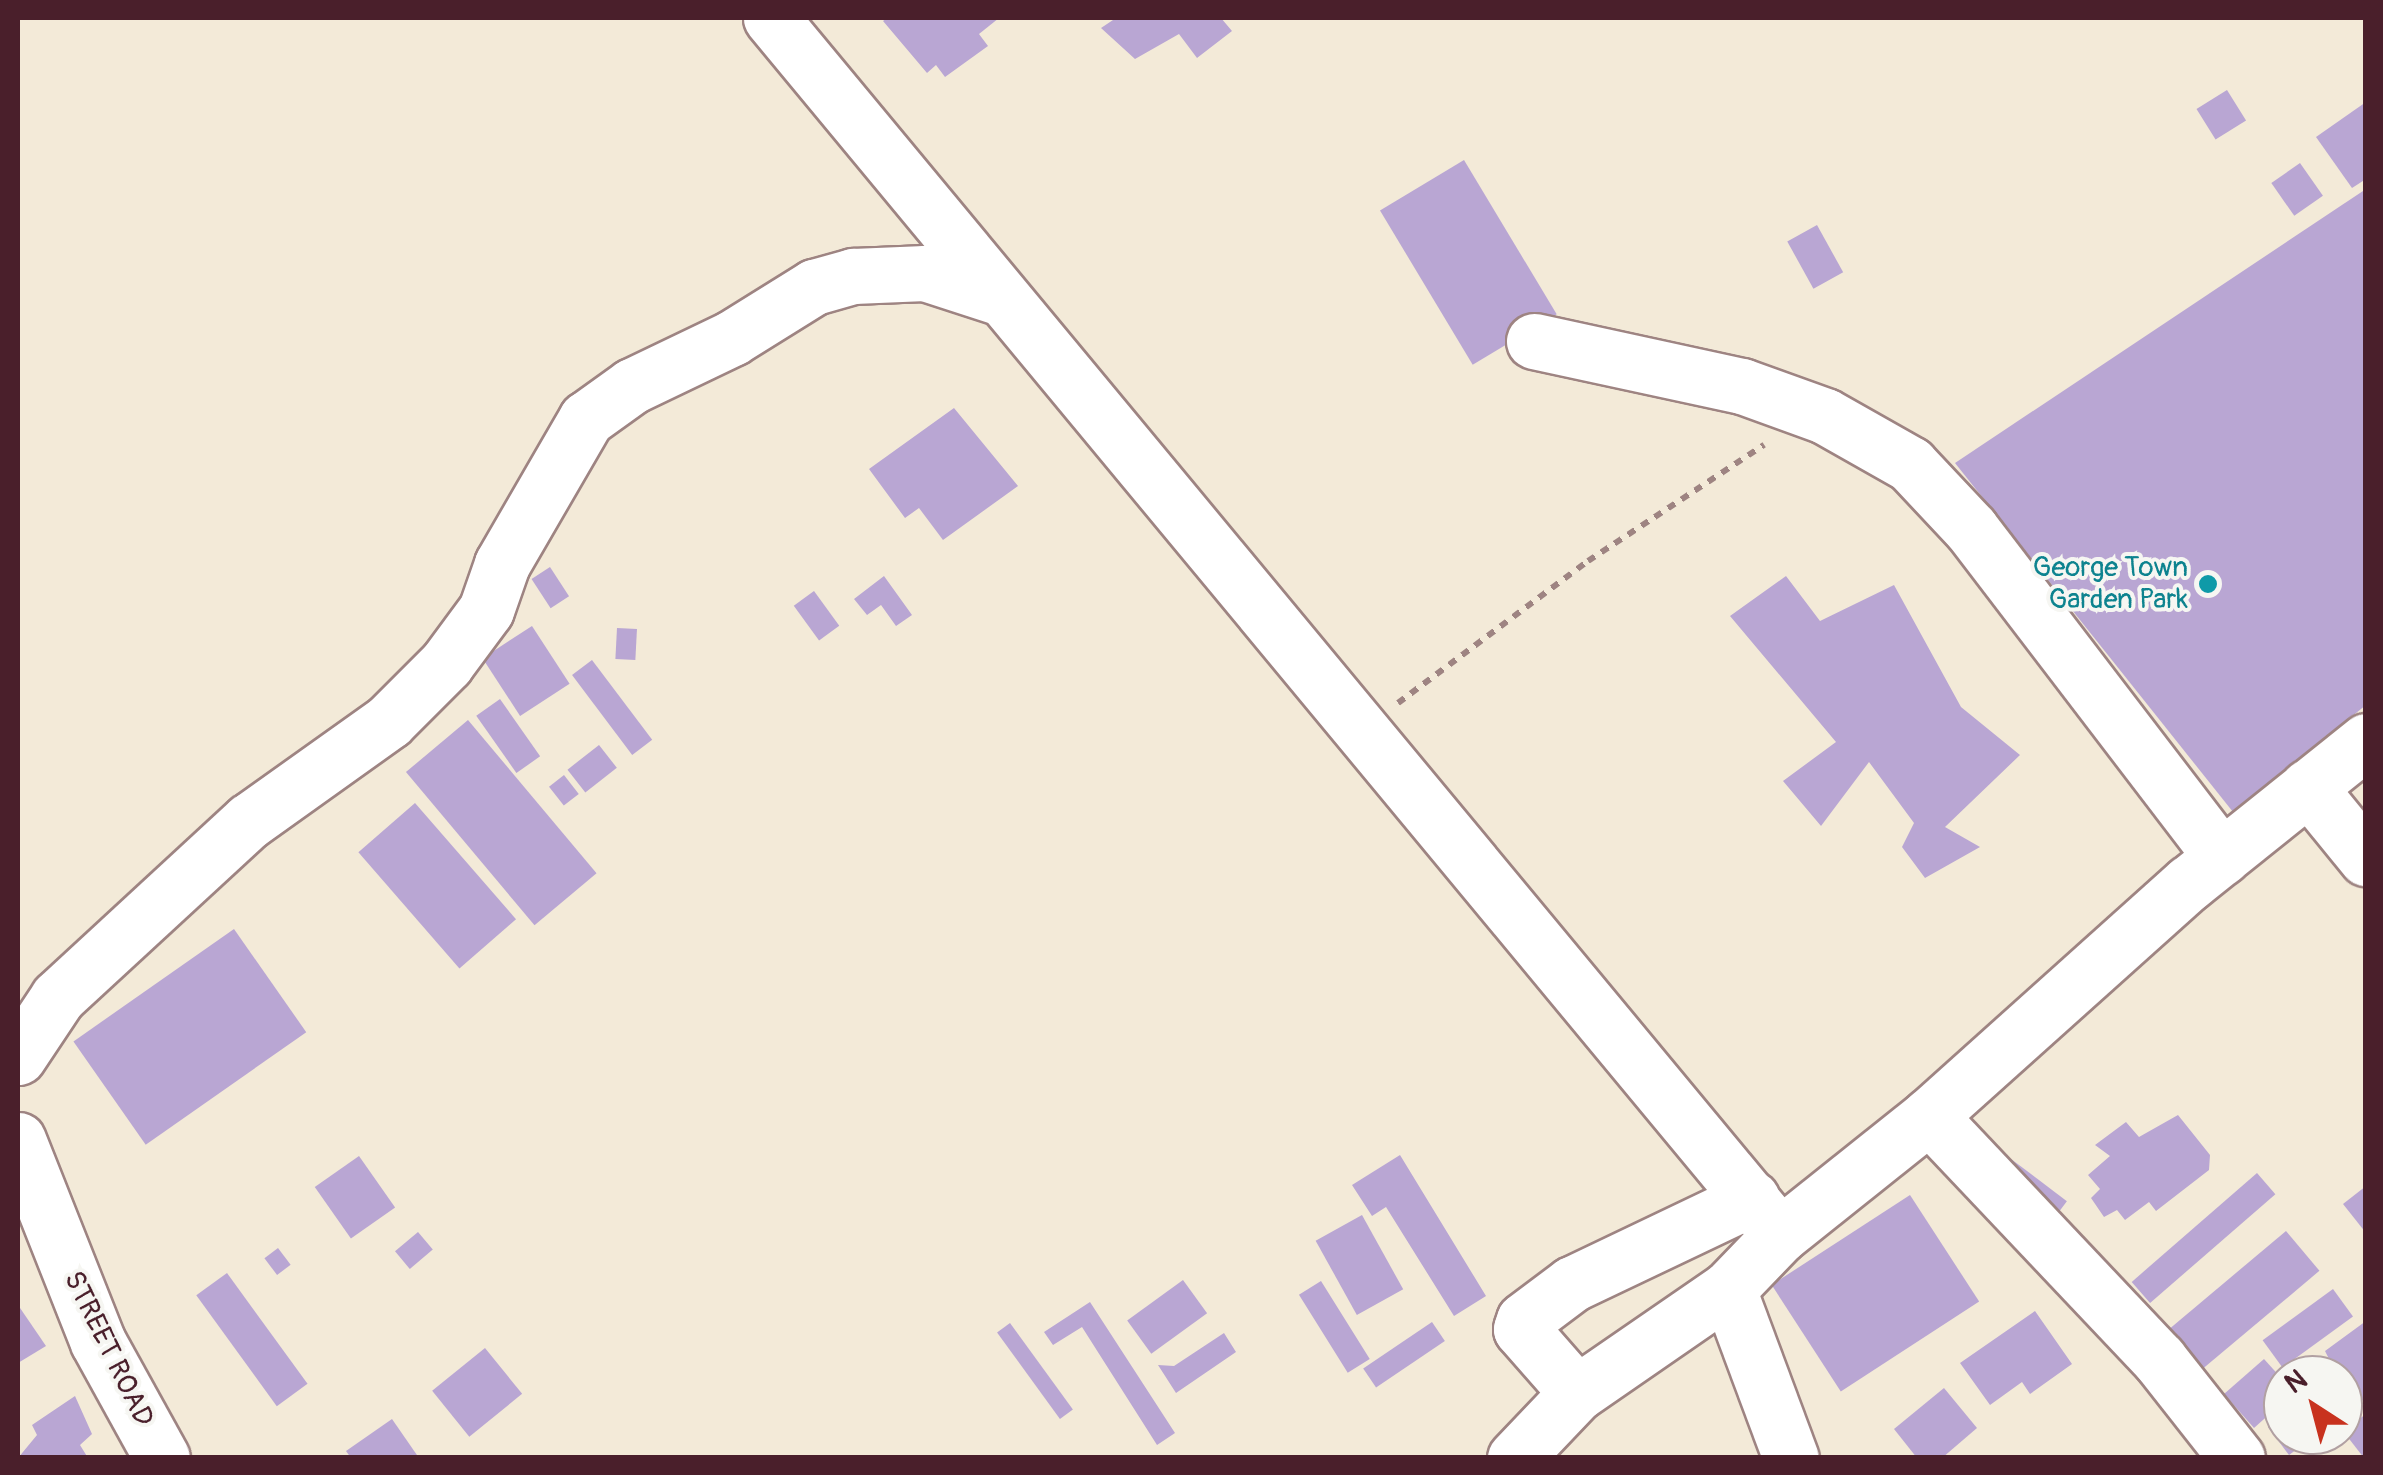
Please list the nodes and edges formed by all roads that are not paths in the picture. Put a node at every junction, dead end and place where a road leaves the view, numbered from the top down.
1 (770, 18) edge
2 (1002, 298) junction
3 (1534, 341) dead end
4 (2366, 741) edge
5 (2308, 788) junction
6 (2222, 857) junction
7 (2366, 858) edge
8 (18, 1057) edge
9 (1929, 1116) junction
10 (18, 1140) edge
11 (1766, 1216) junction
12 (37, 1243) edge
13 (1728, 1289) junction
14 (1577, 1393) junction
15 (162, 1458) edge
16 (1516, 1458) edge
17 (1791, 1458) edge
18 (2237, 1458) edge

1 - 2 street
2 - 8 street
2 - 11 street
3 - 6 street
4 - 5 street
5 - 6 street
5 - 7 street
6 - 9 street
9 - 11 street
9 - 18 street
10 - 12 street, STREET ROAD
11 - 13 street
11 - 14 street
12 - 15 street, STREET ROAD
13 - 14 street
13 - 17 street
14 - 16 street

